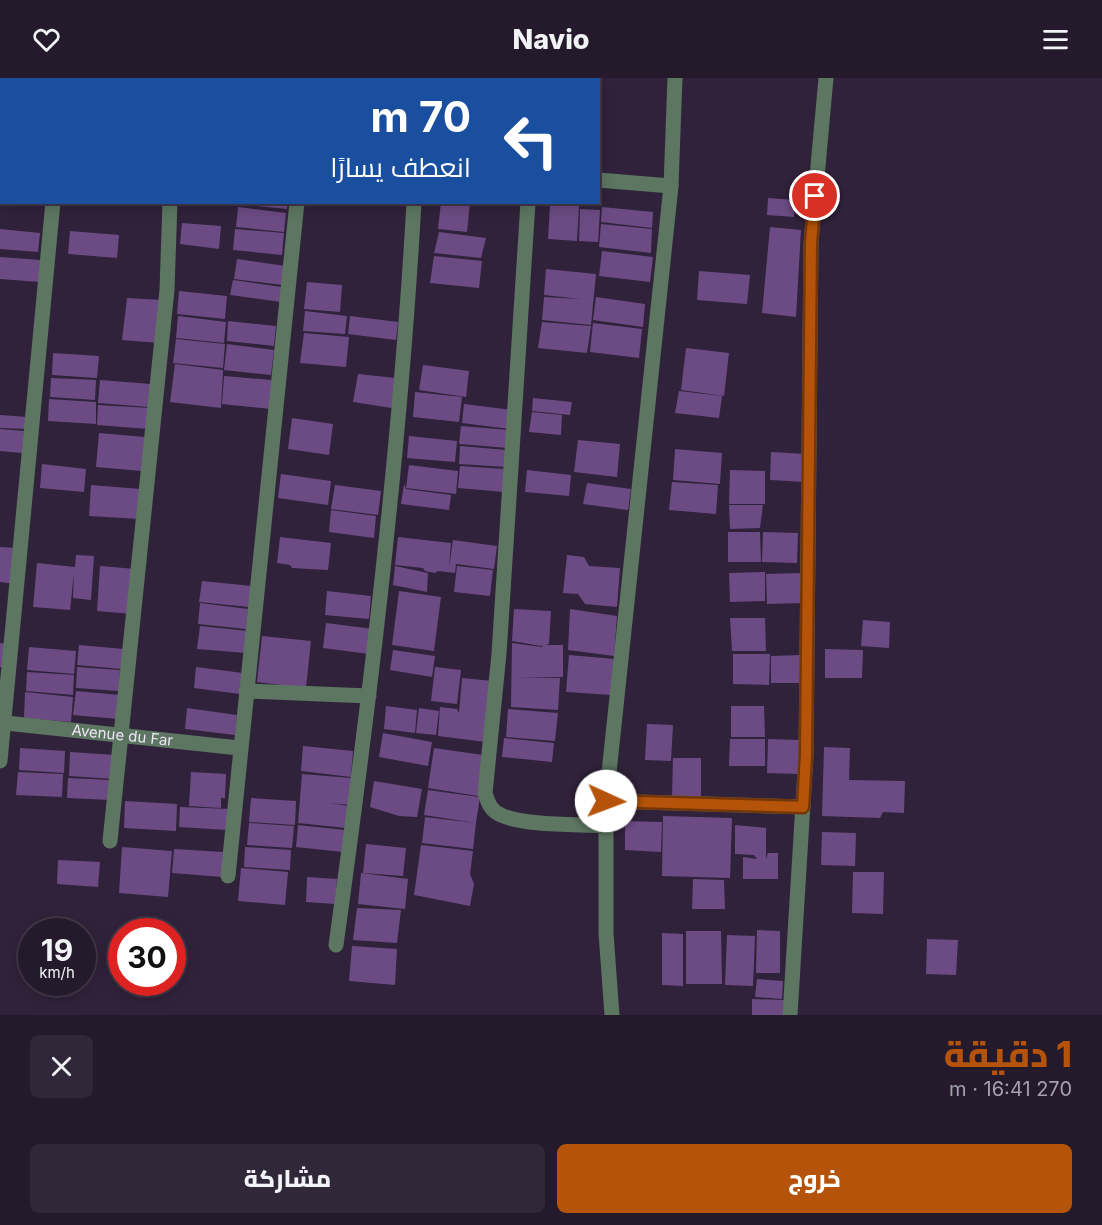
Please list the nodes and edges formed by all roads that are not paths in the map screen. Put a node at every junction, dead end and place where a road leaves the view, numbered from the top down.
1 (675, 78) edge
2 (826, 78) edge
3 (600, 180) edge
4 (671, 186) junction
5 (53, 204) edge
6 (170, 204) edge
7 (297, 204) edge
8 (414, 204) edge
9 (528, 204) edge
10 (246, 691) junction
11 (369, 696) junction
12 (6, 723) junction
13 (122, 737) junction
14 (239, 748) junction
15 (0, 760) edge
16 (606, 801) junction
17 (803, 807) junction
18 (606, 826) junction
19 (110, 841) dead end
20 (228, 876) dead end
21 (336, 945) dead end
22 (612, 1015) edge
23 (790, 1015) edge

1 - 4 street
2 - 17 street
3 - 4 street
4 - 16 street
5 - 12 street
6 - 13 street
7 - 10 street
8 - 11 street
9 - 18 street
10 - 11 street
10 - 14 street
11 - 21 street
12 - 13 street, Avenue du Far
12 - 15 street
13 - 14 street, Avenue du Far
13 - 19 street
14 - 20 street
16 - 17 street
16 - 18 street
17 - 23 street
18 - 22 street

